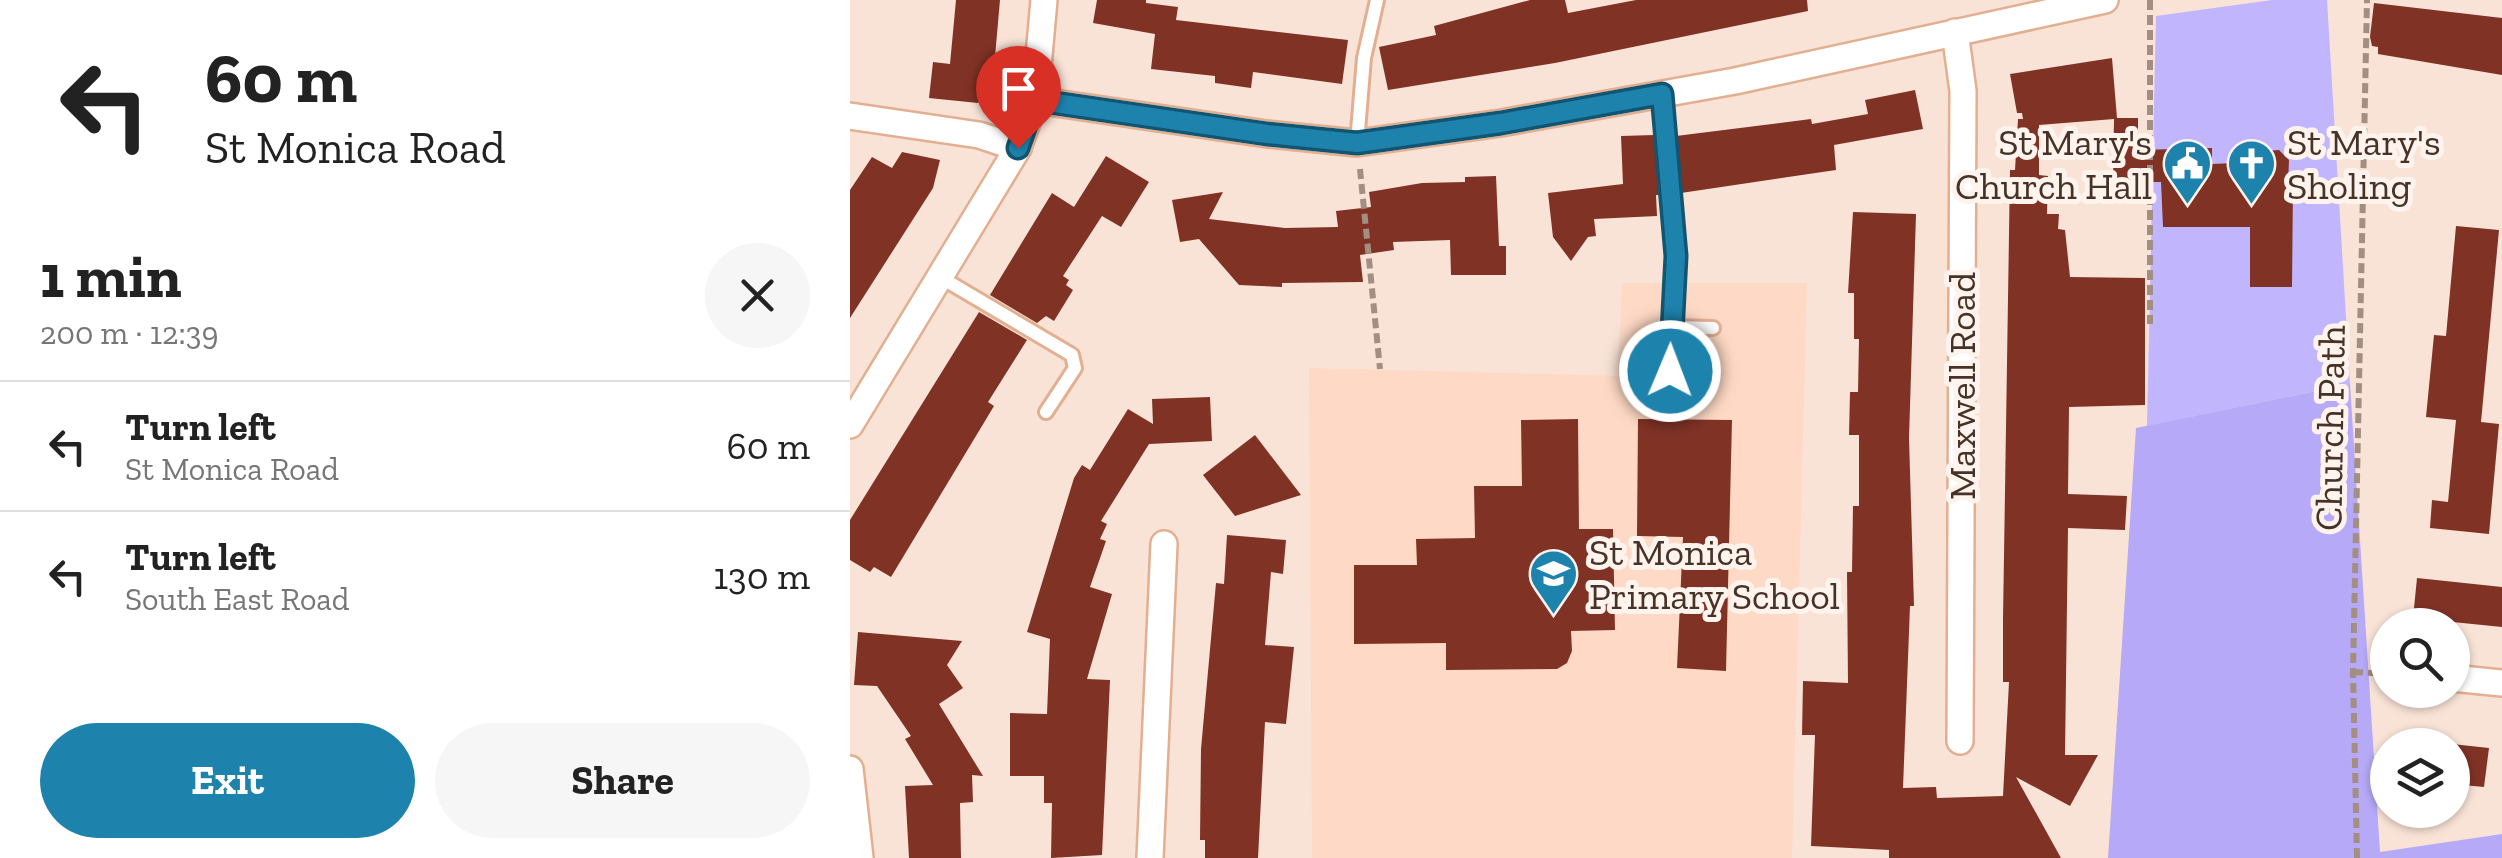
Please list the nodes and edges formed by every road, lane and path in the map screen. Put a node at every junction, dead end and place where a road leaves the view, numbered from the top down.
1 (1044, 0) edge
2 (1378, 0) edge
3 (2105, 0) edge
4 (2150, 0) edge
5 (2367, 0) edge
6 (1955, 32) junction
7 (1662, 94) junction
8 (1035, 100) junction
9 (850, 116) edge
10 (1357, 143) junction
11 (1018, 148) junction
12 (940, 278) junction
13 (2150, 324) dead end
14 (1670, 327) junction
15 (1713, 328) dead end
16 (1380, 370) dead end
17 (1670, 371) dead end
18 (1046, 412) dead end
19 (850, 425) edge
20 (1164, 544) dead end
21 (2352, 672) junction
22 (2370, 673) edge
23 (2470, 680) edge
24 (2502, 683) edge
25 (1960, 741) dead end
26 (850, 769) edge
27 (860, 858) edge
28 (1150, 858) edge
29 (2357, 858) edge

1 - 8 street
2 - 10 lane
3 - 6 street
4 - 13 path
5 - 21 path, Church Path
6 - 7 street
6 - 25 street, Maxwell Road
7 - 10 street
7 - 14 lane
8 - 10 street
8 - 11 street
9 - 11 street
10 - 16 path
11 - 12 street
12 - 18 lane
12 - 19 street
14 - 15 lane
14 - 17 lane
20 - 28 street
21 - 22 path
21 - 29 path, Church Path
23 - 24 street
26 - 27 street

